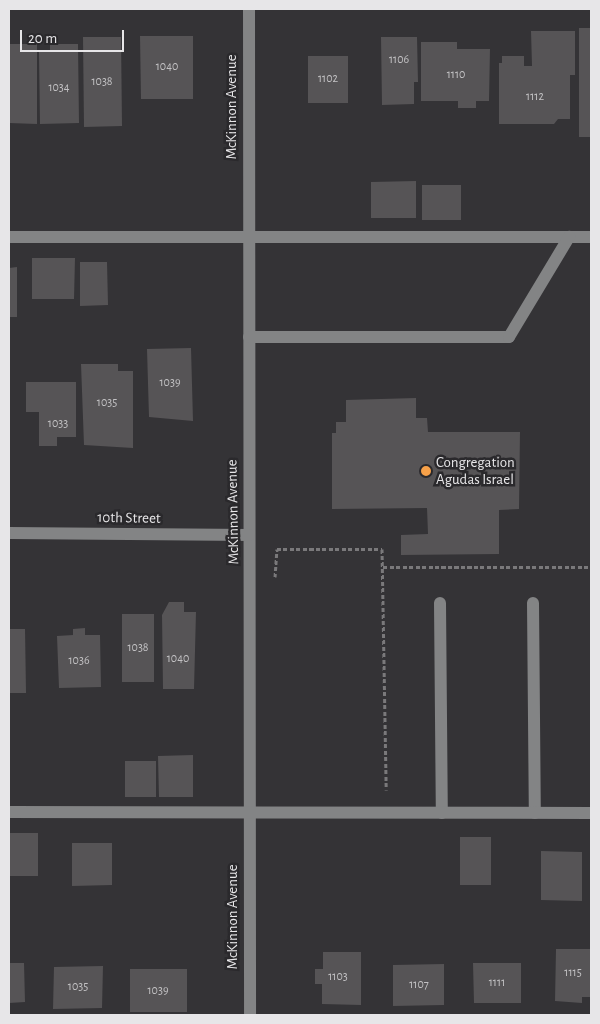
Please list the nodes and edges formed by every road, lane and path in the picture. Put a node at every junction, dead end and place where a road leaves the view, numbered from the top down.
1 (249, 9) edge
2 (248, 236) junction
3 (9, 237) edge
4 (569, 238) junction
5 (591, 238) edge
6 (249, 337) junction
7 (9, 533) edge
8 (249, 535) junction
9 (383, 567) junction
10 (591, 567) edge
11 (250, 575) junction
12 (440, 603) dead end
13 (533, 603) dead end
14 (9, 812) edge
15 (249, 812) junction
16 (386, 813) junction
17 (442, 813) junction
18 (535, 813) junction
19 (591, 813) edge
20 (250, 1015) edge

1 - 2 street, McKinnon Avenue
2 - 3 street
2 - 4 street
2 - 6 street, McKinnon Avenue
4 - 5 street
4 - 6 street
6 - 8 street, McKinnon Avenue
7 - 8 street, 10th Street
8 - 11 street, McKinnon Avenue
9 - 10 path
9 - 11 path
9 - 16 path
11 - 15 street, McKinnon Avenue
12 - 17 street
13 - 18 street
14 - 15 street
15 - 16 street
15 - 20 street, McKinnon Avenue
16 - 17 street
17 - 18 street
18 - 19 street

